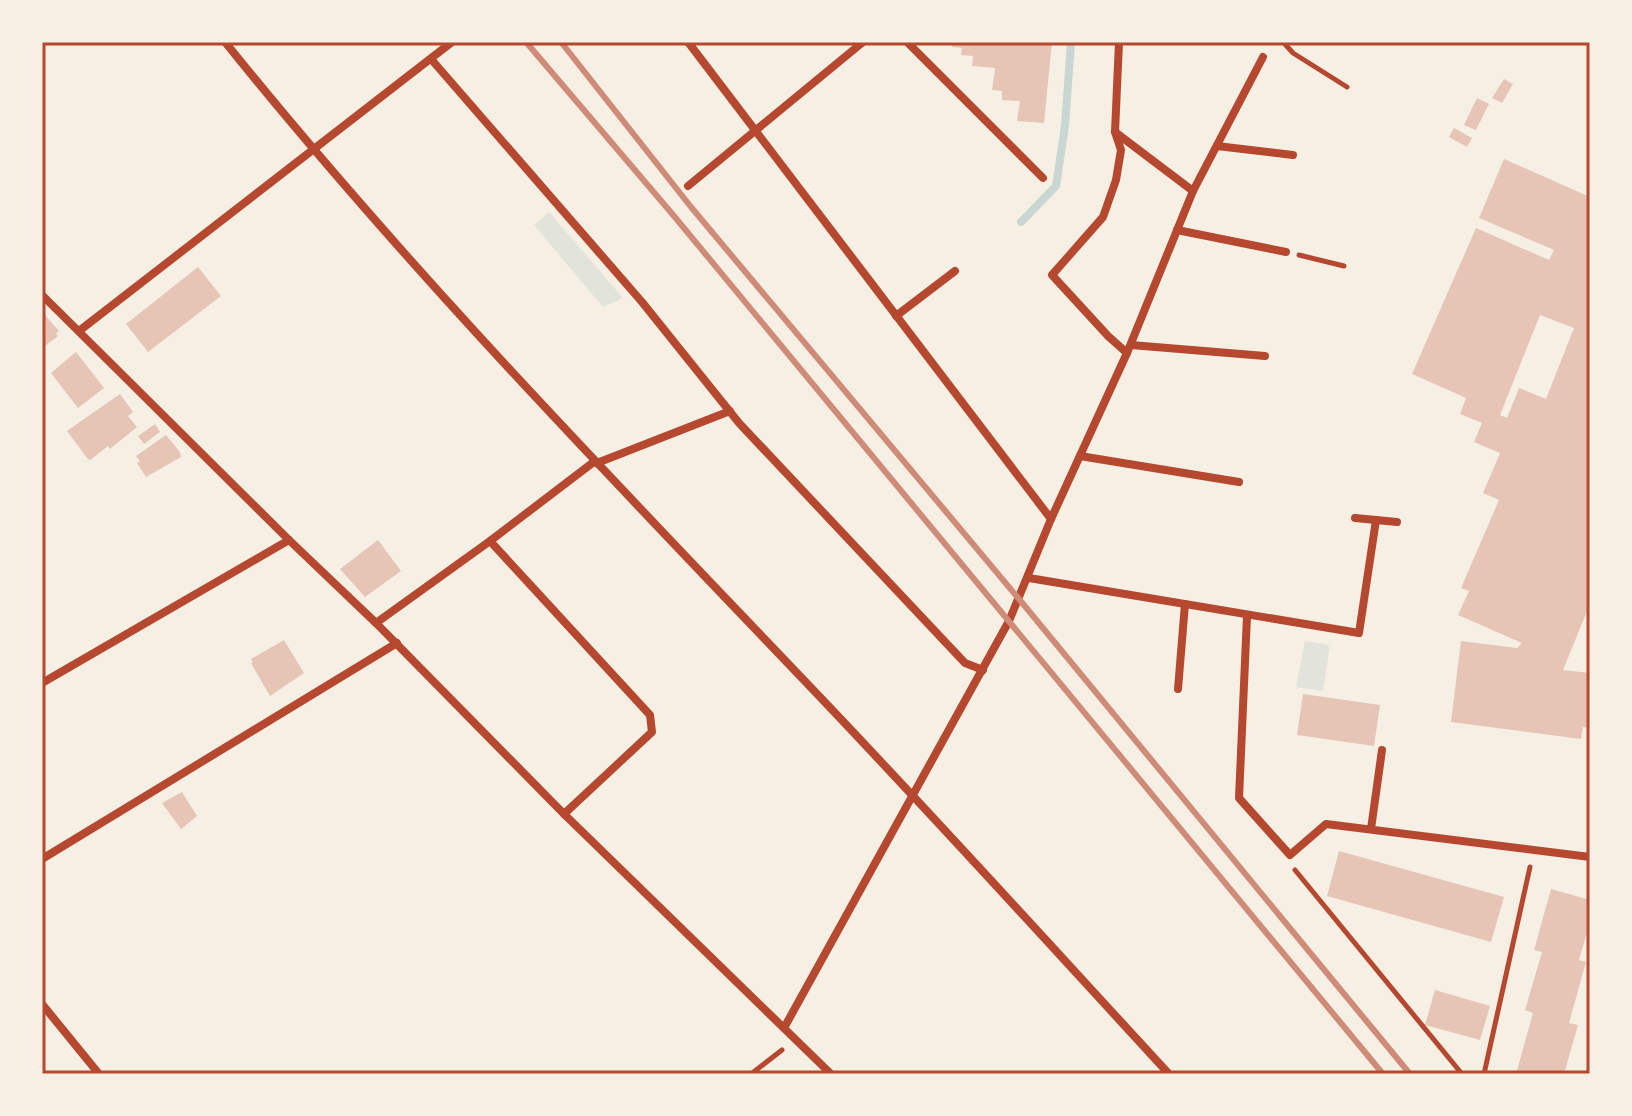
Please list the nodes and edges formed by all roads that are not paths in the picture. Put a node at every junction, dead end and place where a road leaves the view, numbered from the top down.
1 (225, 42) edge
2 (452, 42) edge
3 (688, 42) edge
4 (863, 42) edge
5 (907, 42) edge
6 (1119, 42) edge
7 (1263, 57) dead end
8 (431, 59) junction
9 (756, 129) junction
10 (1115, 132) junction
11 (1217, 146) junction
12 (313, 151) junction
13 (1293, 155) dead end
14 (1043, 178) dead end
15 (688, 186) dead end
16 (1193, 191) junction
17 (1177, 230) junction
18 (1286, 252) road end
19 (955, 271) dead end
20 (42, 295) edge
21 (896, 316) junction
22 (79, 331) junction
23 (1129, 349) junction
24 (1265, 356) dead end
25 (730, 411) junction
26 (1080, 456) junction
27 (596, 462) junction
28 (1239, 482) dead end
29 (1355, 518) dead end
30 (1051, 519) junction
31 (1376, 520) junction
32 (1397, 522) dead end
33 (289, 540) junction
34 (490, 541) junction
35 (1029, 578) junction
36 (1185, 604) junction
37 (1247, 616) junction
38 (376, 623) junction
39 (397, 643) junction
40 (983, 670) junction
41 (42, 683) edge
42 (1178, 689) dead end
43 (1382, 750) dead end
44 (913, 795) junction
45 (564, 814) junction
46 (1371, 829) junction
47 (1590, 857) edge
48 (42, 859) edge
49 (42, 1004) edge
50 (784, 1028) junction
51 (99, 1074) edge
52 (831, 1074) edge
53 (1169, 1074) edge

1 - 12 street
2 - 8 street
3 - 9 street
4 - 9 street
5 - 14 street
6 - 10 street
7 - 11 street
8 - 12 street
8 - 25 street
9 - 15 street
9 - 21 street
10 - 16 street
10 - 23 street
11 - 13 street
11 - 16 street
12 - 22 street
12 - 27 street
16 - 17 street
17 - 18 street
17 - 23 street
19 - 21 street
20 - 22 street
21 - 30 street
22 - 33 street
23 - 24 street
23 - 26 street
25 - 27 street
25 - 40 street
26 - 28 street
26 - 30 street
27 - 34 street
27 - 44 street
29 - 31 street
30 - 35 street
31 - 32 street
31 - 37 street
33 - 38 street
33 - 41 street
34 - 38 street
34 - 45 street
35 - 36 street
35 - 40 street
36 - 37 street
36 - 42 street
37 - 46 street
38 - 39 street
39 - 45 street
39 - 48 street
40 - 44 street
43 - 46 street
44 - 50 street
44 - 53 street
45 - 50 street
46 - 47 street
49 - 51 street
50 - 52 street

